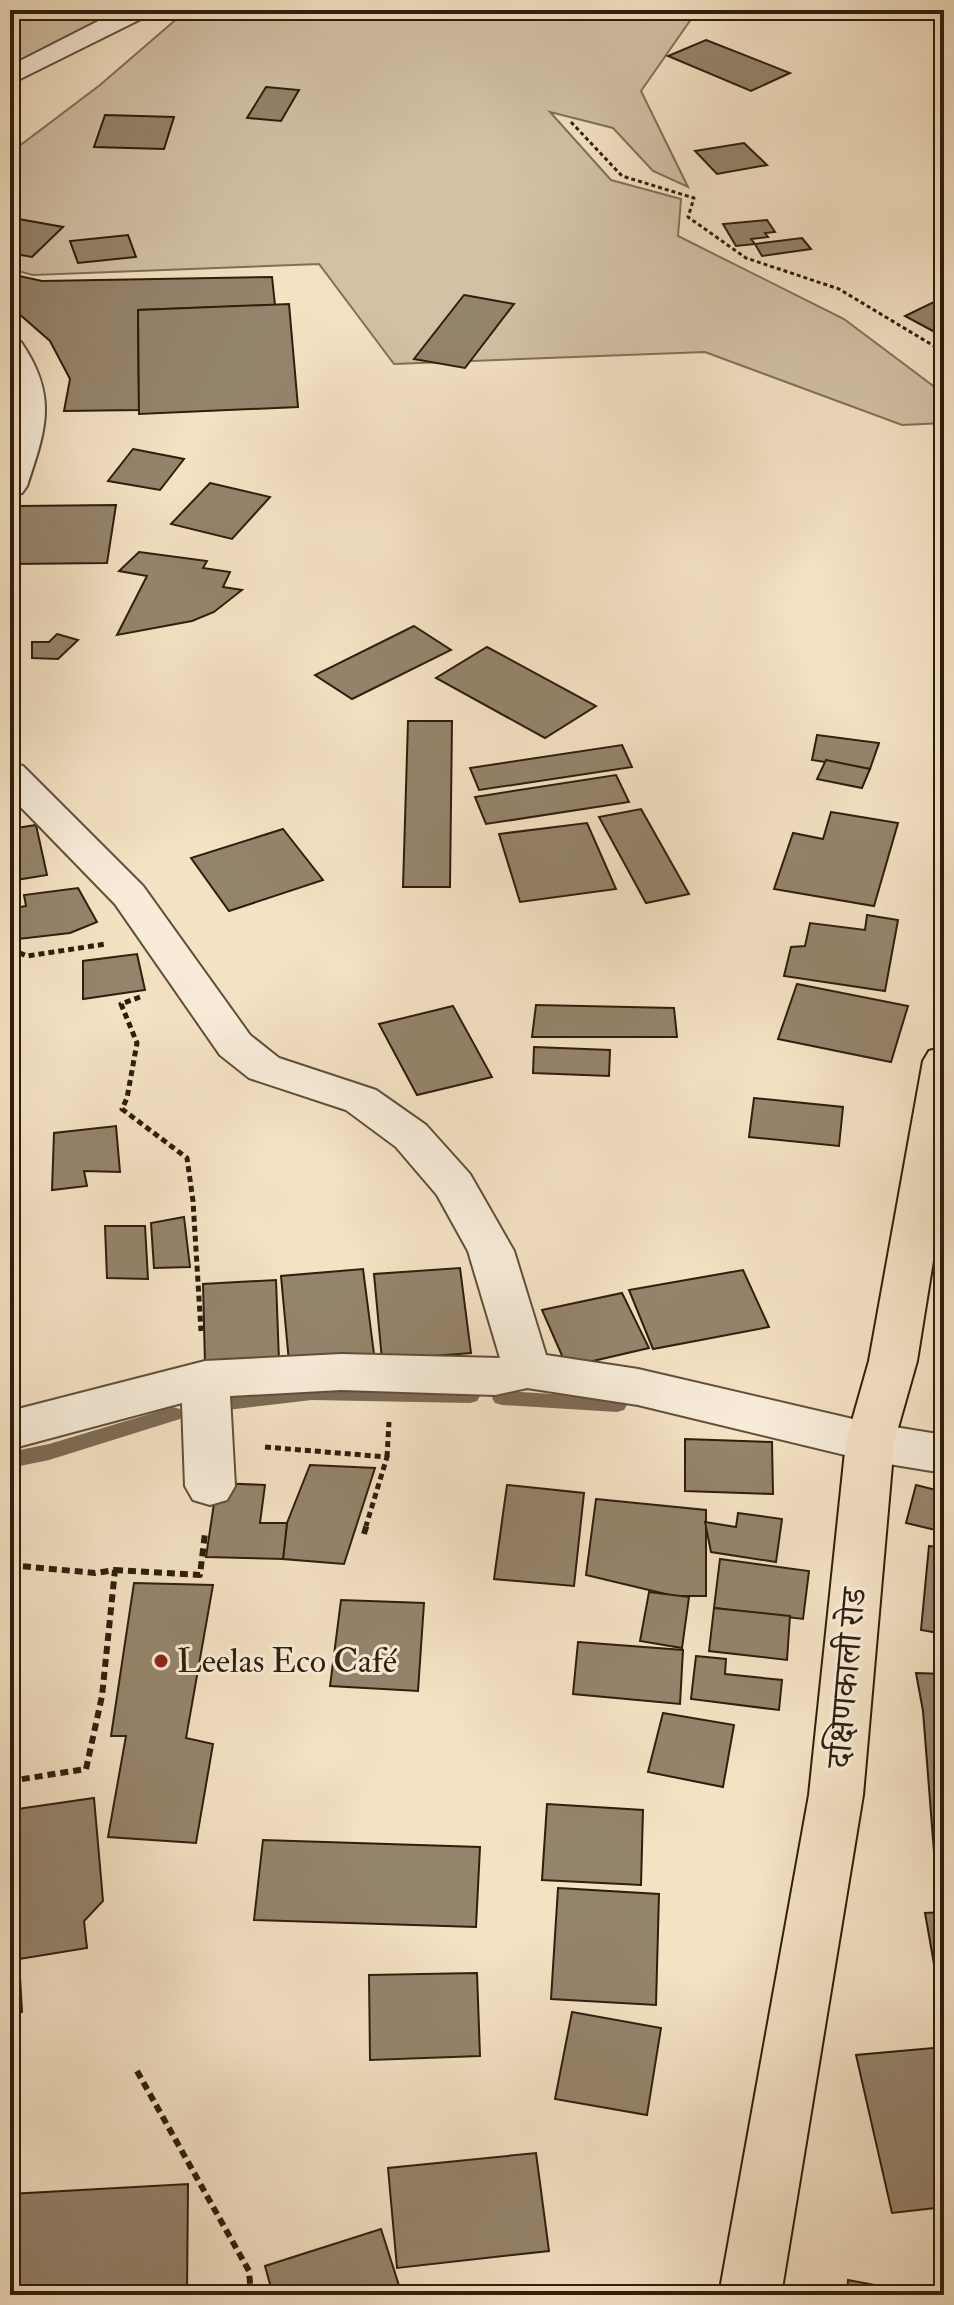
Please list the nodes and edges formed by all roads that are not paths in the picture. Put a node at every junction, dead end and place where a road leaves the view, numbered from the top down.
1 (140, 10) edge
2 (10, 76) edge
3 (10, 349) edge
4 (10, 486) edge
5 (10, 774) edge
6 (944, 1061) edge
7 (527, 1370) junction
8 (205, 1379) junction
9 (10, 1430) edge
10 (870, 1442) junction
11 (944, 1454) edge
12 (209, 1464) road end
13 (750, 2295) edge

1 - 2 street
3 - 4 street
5 - 7 street
6 - 10 main road, दक्षिणकाली रोड
7 - 8 street
7 - 10 street
8 - 9 street
8 - 12 street
10 - 11 street
10 - 13 main road, दक्षिणकाली रोड

